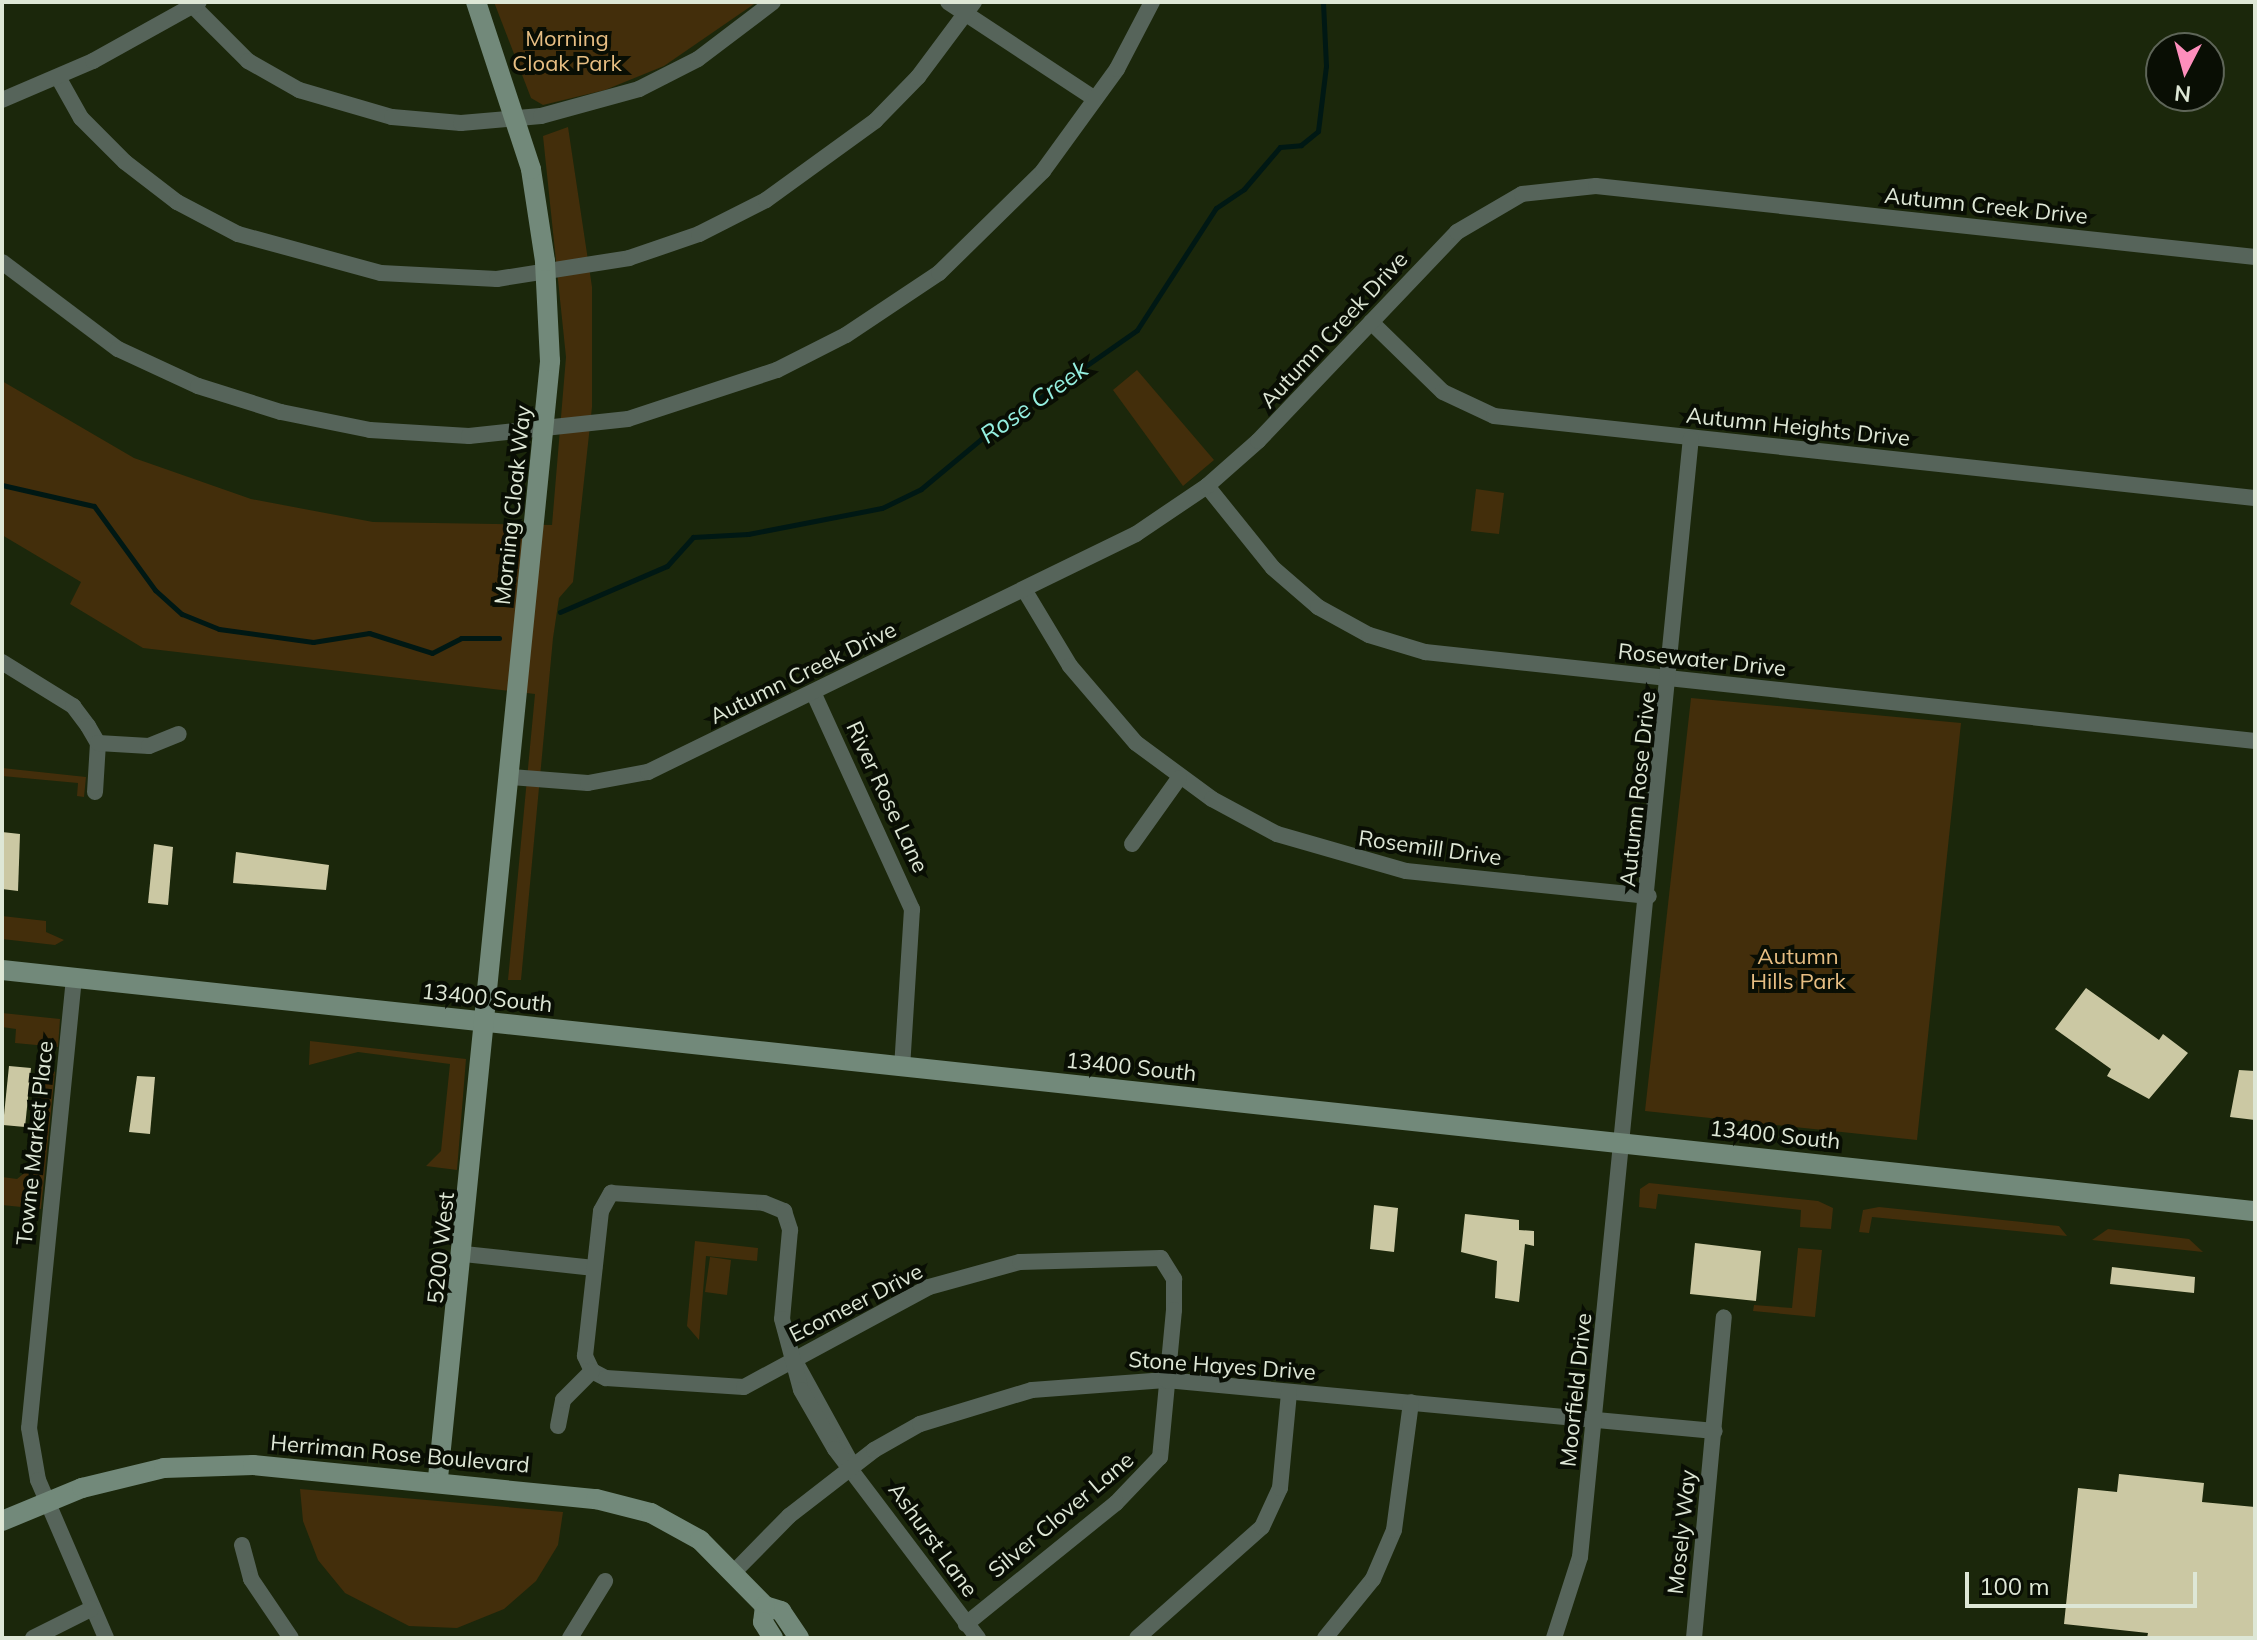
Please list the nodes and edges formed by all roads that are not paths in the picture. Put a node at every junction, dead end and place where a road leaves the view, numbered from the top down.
1 (476, 2) edge
2 (773, 2) edge
3 (948, 2) edge
4 (1152, 2) edge
5 (196, 4) edge
6 (970, 8) edge
7 (58, 77) junction
8 (1095, 99) junction
9 (2, 100) edge
10 (519, 119) junction
11 (2255, 257) edge
12 (2, 262) edge
13 (546, 274) junction
14 (1371, 322) junction
15 (545, 431) junction
16 (1691, 438) junction
17 (1207, 486) junction
18 (2255, 498) edge
19 (1025, 591) junction
20 (2, 662) edge
21 (1671, 679) junction
22 (813, 692) junction
23 (179, 734) dead end
24 (2255, 741) edge
25 (98, 743) junction
26 (511, 777) junction
27 (1179, 778) junction
28 (95, 792) dead end
29 (1132, 844) dead end
30 (1649, 896) junction
31 (2, 970) edge
32 (74, 978) junction
33 (487, 1022) junction
34 (902, 1066) junction
35 (1623, 1143) junction
36 (2255, 1211) edge
37 (464, 1254) junction
38 (594, 1268) junction
39 (1724, 1317) dead end
40 (793, 1359) junction
41 (592, 1371) junction
42 (1166, 1380) junction
43 (1289, 1392) junction
44 (1411, 1402) junction
45 (1595, 1419) junction
46 (558, 1426) dead end
47 (1715, 1431) junction
48 (852, 1466) junction
49 (438, 1478) junction
50 (46, 1502) junction
51 (2, 1521) edge
52 (242, 1545) dead end
53 (735, 1571) junction
54 (605, 1581) dead end
55 (765, 1606) junction
56 (91, 1609) junction
57 (966, 1624) junction
58 (33, 1638) edge
59 (106, 1638) edge
60 (291, 1638) edge
61 (570, 1638) edge
62 (773, 1638) edge
63 (799, 1638) edge
64 (978, 1638) edge
65 (1137, 1638) edge
66 (1325, 1638) edge
67 (1554, 1638) edge
68 (1694, 1638) edge

1 - 10 street, Morning Cloak Way
2 - 10 street
3 - 6 street
4 - 8 street
5 - 7 street
5 - 10 street
6 - 8 street
6 - 13 street
7 - 9 street
7 - 13 street
8 - 15 street
10 - 13 street, Morning Cloak Way
11 - 14 street, Autumn Creek Drive
12 - 15 street
13 - 15 street, Morning Cloak Way
14 - 16 street, Autumn Heights Drive
14 - 17 street, Autumn Creek Drive
15 - 26 street, Morning Cloak Way
16 - 18 street, Autumn Heights Drive
16 - 21 street, Autumn Rose Drive
17 - 19 street, Autumn Creek Drive
17 - 21 street, Rosewater Drive
19 - 22 street, Autumn Creek Drive
19 - 27 street, Rosemill Drive
20 - 25 street
21 - 24 street, Rosewater Drive
21 - 30 street, Autumn Rose Drive
22 - 26 street, Autumn Creek Drive
22 - 34 street, River Rose Lane
23 - 25 street
25 - 28 street
26 - 33 street, Morning Cloak Way
27 - 29 street
27 - 30 street, Rosemill Drive
30 - 35 street, Autumn Rose Drive
31 - 32 street, 13400 South
32 - 33 street, 13400 South
32 - 50 street, Towne Market Place
33 - 34 street, 13400 South
33 - 37 street, 5200 West
34 - 35 street, 13400 South
35 - 36 street, 13400 South
35 - 45 street, Moorfield Drive
37 - 38 street
37 - 49 street, 5200 West
38 - 40 street
38 - 41 street
39 - 47 street, Mosely Way
40 - 41 street, Ecomeer Drive
40 - 42 street, Ecomeer Drive
40 - 48 street, Ashurst Lane
41 - 46 street
42 - 43 street, Stone Hayes Drive
42 - 48 street, Stone Hayes Drive
42 - 57 street, Silver Clover Lane
43 - 44 street, Stone Hayes Drive
43 - 65 street
44 - 45 street, Stone Hayes Drive
44 - 66 street
45 - 47 street, Stone Hayes Drive
45 - 67 street, Moorfield Drive
47 - 68 street, Mosely Way
48 - 53 street, Stone Hayes Drive
48 - 57 street, Ashurst Lane
49 - 50 street, Herriman Rose Boulevard
49 - 53 street, Herriman Rose Boulevard
50 - 51 street, Herriman Rose Boulevard
50 - 56 street, Towne Market Place
52 - 60 street
53 - 55 street, Herriman Rose Boulevard
54 - 61 street
55 - 62 street, Herriman Rose Boulevard
55 - 63 street, Herriman Rose Boulevard
56 - 58 street
56 - 59 street, Towne Market Place
57 - 64 street, Ashurst Lane

